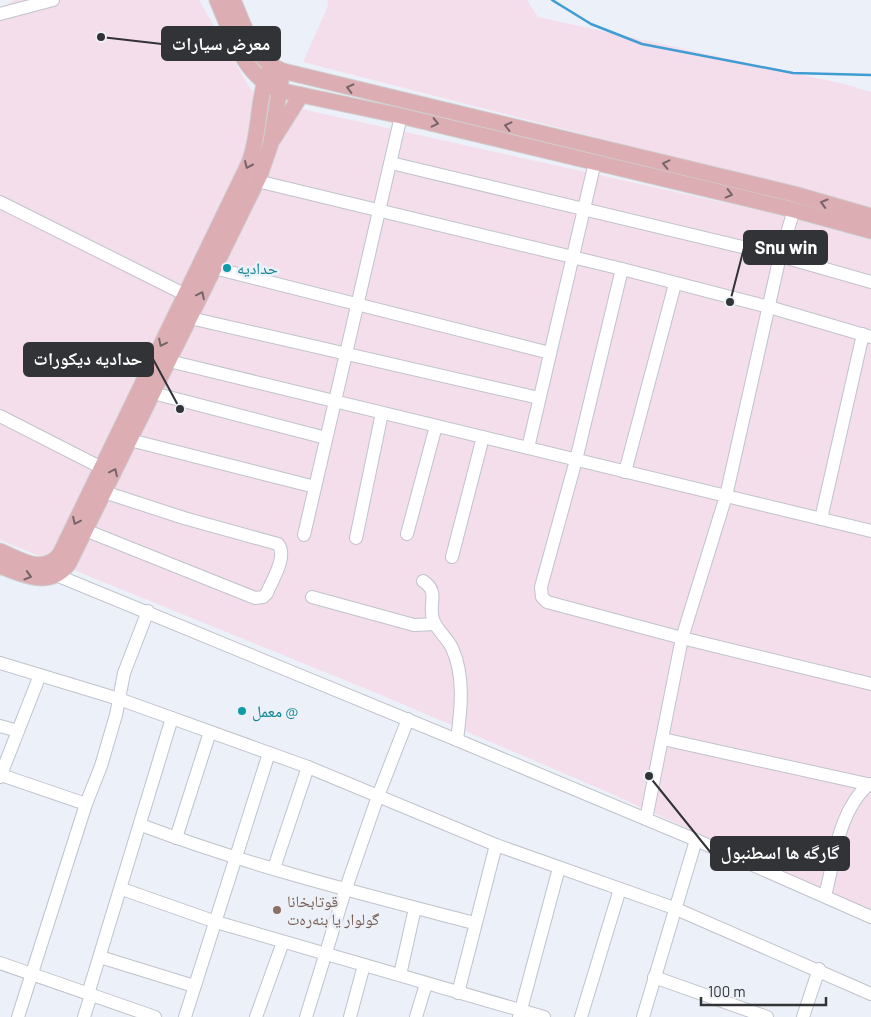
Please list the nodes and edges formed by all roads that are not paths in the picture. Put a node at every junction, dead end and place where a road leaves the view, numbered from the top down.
1 (53, 0) edge
2 (217, 0) edge
3 (233, 0) edge
4 (0, 14) edge
5 (276, 68) junction
6 (264, 83) junction
7 (278, 90) junction
8 (301, 96) junction
9 (401, 116) junction
10 (256, 137) junction
11 (271, 143) junction
12 (595, 162) junction
13 (391, 163) junction
14 (257, 181) junction
15 (0, 202) edge
16 (584, 208) junction
17 (794, 210) junction
18 (379, 212) junction
19 (871, 216) edge
20 (871, 231) edge
21 (780, 256) junction
22 (572, 258) junction
23 (214, 268) junction
24 (622, 269) junction
25 (871, 282) edge
26 (675, 284) junction
27 (186, 295) junction
28 (357, 303) junction
29 (769, 307) junction
30 (190, 318) junction
31 (867, 336) edge
32 (346, 353) junction
33 (550, 353) junction
34 (169, 361) junction
35 (153, 393) junction
36 (540, 398) junction
37 (334, 401) junction
38 (382, 413) junction
39 (0, 416) edge
40 (436, 426) junction
41 (483, 437) junction
42 (326, 438) junction
43 (130, 440) junction
44 (528, 448) junction
45 (576, 460) junction
46 (102, 468) junction
47 (626, 472) junction
48 (315, 487) junction
49 (104, 492) junction
50 (726, 496) junction
51 (821, 519) junction
52 (85, 530) junction
53 (871, 531) edge
54 (407, 534) dead end
55 (304, 535) dead end
56 (356, 538) dead end
57 (0, 551) edge
58 (452, 557) dead end
59 (0, 566) edge
60 (52, 570) junction
61 (423, 581) dead end
62 (312, 597) dead end
63 (148, 611) junction
64 (434, 624) junction
65 (682, 638) junction
66 (0, 663) edge
67 (40, 675) junction
68 (871, 684) edge
69 (119, 699) junction
70 (172, 718) junction
71 (408, 719) junction
72 (0, 726) edge
73 (18, 731) junction
74 (210, 732) junction
75 (663, 739) junction
76 (457, 740) junction
77 (269, 753) junction
78 (308, 767) junction
79 (0, 776) edge
80 (870, 784) edge
81 (378, 796) junction
82 (86, 804) junction
83 (646, 819) junction
84 (141, 825) junction
85 (176, 838) junction
86 (696, 840) junction
87 (496, 845) junction
88 (237, 857) junction
89 (274, 868) junction
90 (559, 868) junction
91 (122, 889) junction
92 (620, 889) junction
93 (344, 890) junction
94 (825, 896) junction
95 (415, 908) junction
96 (674, 908) junction
97 (871, 917) edge
98 (216, 922) junction
99 (474, 923) junction
100 (283, 942) junction
101 (325, 955) junction
102 (100, 958) junction
103 (0, 963) edge
104 (364, 965) junction
105 (819, 969) junction
106 (400, 975) junction
107 (32, 976) junction
108 (654, 977) junction
109 (426, 984) junction
110 (194, 986) junction
111 (458, 993) junction
112 (90, 994) junction
113 (871, 994) edge
114 (520, 1014) edge
115 (18, 1017) edge
116 (84, 1017) edge
117 (155, 1017) edge
118 (185, 1017) edge
119 (256, 1017) edge
120 (306, 1017) edge
121 (350, 1017) edge
122 (416, 1017) edge
123 (544, 1017) edge
124 (582, 1017) edge
125 (644, 1017) edge
126 (767, 1017) edge
127 (803, 1017) edge

1 - 4 street
2 - 6 main road
3 - 5 main road
5 - 6 main road
5 - 7 main road
19 -> 5 main road
6 - 7 main road
6 - 10 main road
7 - 8 main road
7 - 11 main road
8 - 9 main road
8 - 11 main road
9 -> 12 main road
9 - 13 street
10 - 11 main road
10 -> 27 main road
11 - 14 main road
12 - 16 street
12 -> 17 main road
13 - 16 street
13 - 18 street
14 - 18 street
14 - 23 main road
15 - 27 street
16 - 21 street
16 - 22 street
17 - 20 main road
17 - 21 street
18 - 22 street
18 - 28 street
21 - 25 street
21 - 29 street
22 - 24 street
22 - 33 street
23 - 28 street
30 -> 23 main road
24 - 26 street
24 - 45 street
26 - 29 street
26 - 47 street
27 -> 46 main road
28 - 32 street
28 - 33 street
29 - 31 street
29 - 50 street
30 - 32 street
30 - 34 main road
31 - 51 street
32 - 36 street
32 - 37 street
33 - 36 street
34 - 35 main road
34 - 37 street
35 - 42 street
35 - 43 main road
36 - 44 street
37 - 38 street
37 - 42 street
38 - 40 street
38 - 56 street
39 - 46 street
40 - 41 street
40 - 54 street
41 - 44 street
41 - 58 street
42 - 48 street
43 - 48 street
49 -> 43 main road
44 - 45 street
45 - 47 street
45 - 65 street
46 -> 60 main road
47 - 50 street
48 - 55 street
49 - 52 main road
49 - 52 street
50 - 51 street
50 - 65 street
51 - 53 street
52 - 60 main road
57 - 60 main road
59 -> 60 main road
60 - 63 street
61 - 64 street
62 - 64 street
63 - 69 street
63 - 71 street
64 - 76 street
65 - 68 street
65 - 75 street
66 - 67 street
67 - 69 street
67 - 73 street
69 - 70 street
69 - 82 street
70 - 74 street
70 - 84 street
71 - 76 street
71 - 81 street
72 - 73 street
73 - 79 street
74 - 77 street
74 - 85 street
75 - 80 street
75 - 83 street
76 - 83 street
77 - 78 street
77 - 88 street
78 - 81 street
78 - 89 street
79 - 82 street
80 - 94 street
81 - 87 street
81 - 93 street
82 - 107 street
83 - 86 street
84 - 85 street
84 - 91 street
85 - 88 street
86 - 94 street
86 - 96 street
87 - 90 street
87 - 99 street
88 - 89 street
88 - 98 street
89 - 93 street
90 - 92 street
90 - 114 street
91 - 98 street
91 - 102 street
92 - 96 street
92 - 124 street
93 - 95 street
93 - 101 street
94 - 97 street
95 - 99 street
95 - 106 street
96 - 105 street
96 - 108 street
98 - 100 street
98 - 110 street
99 - 111 street
100 - 101 street
100 - 119 street
101 - 104 street
101 - 120 street
102 - 110 street
102 - 112 street
103 - 107 street
104 - 106 street
104 - 121 street
105 - 113 street
105 - 127 street
106 - 109 street
107 - 112 street
107 - 115 street
108 - 125 street
108 - 126 street
109 - 111 street
109 - 122 street
110 - 118 street
111 - 114 street
112 - 116 street
112 - 117 street
114 - 123 street

